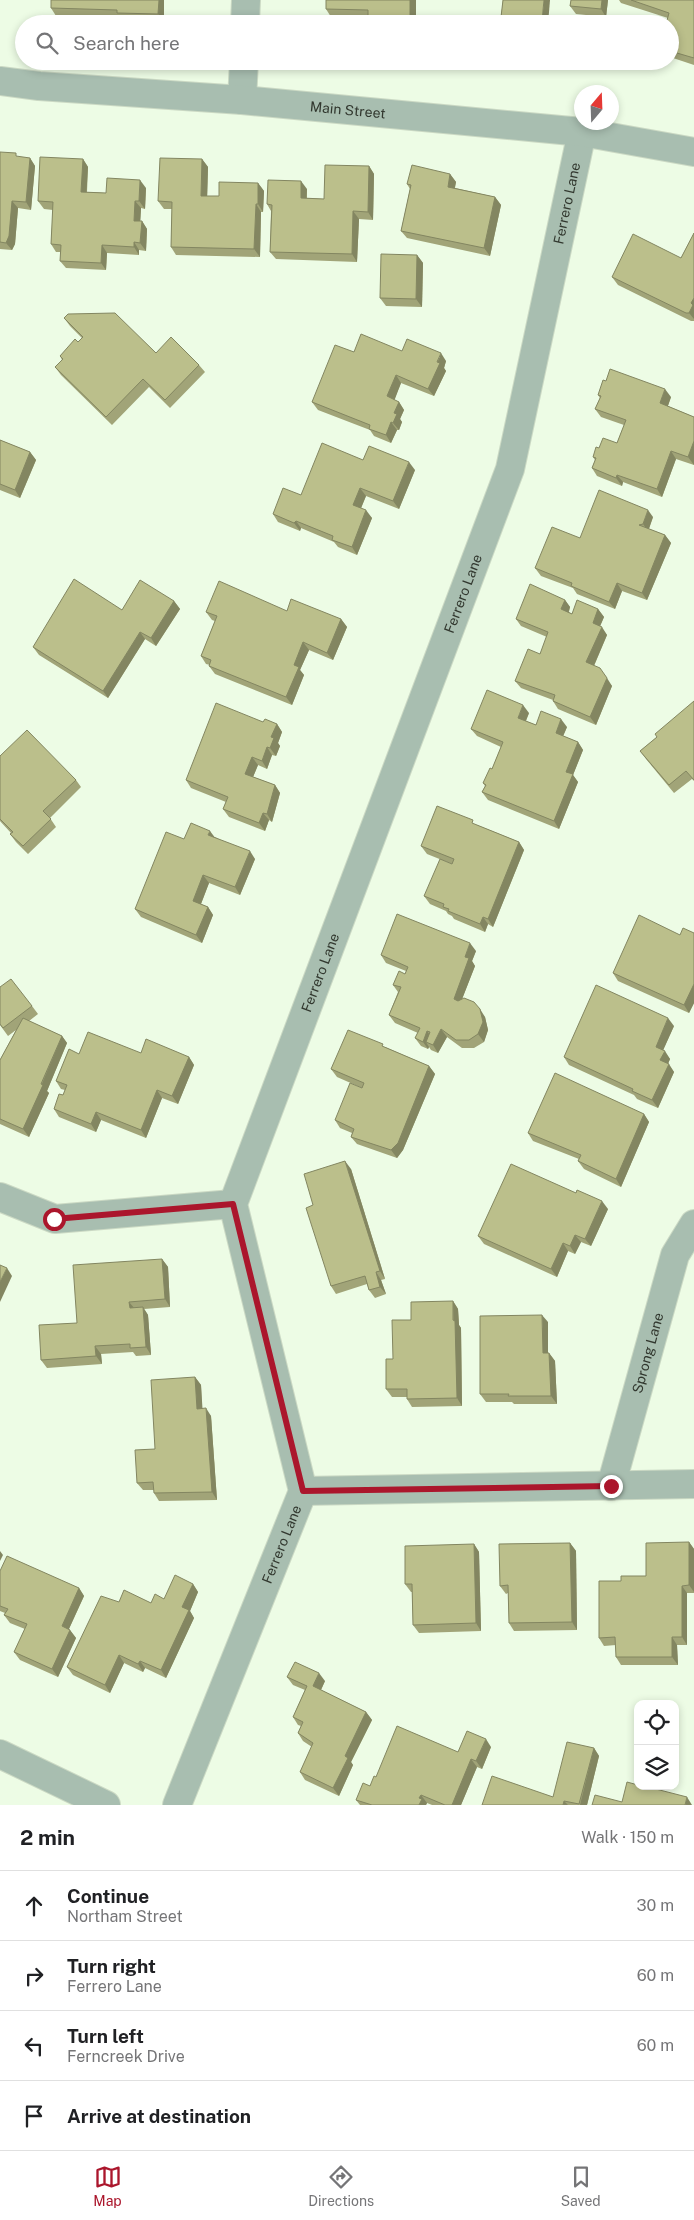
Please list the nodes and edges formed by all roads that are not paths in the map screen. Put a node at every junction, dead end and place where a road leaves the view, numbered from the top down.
1 (246, 0) edge
2 (245, 15) edge
3 (244, 70) edge
4 (0, 81) edge
5 (242, 100) junction
6 (582, 132) junction
7 (694, 152) edge
8 (0, 1197) edge
9 (233, 1204) junction
10 (694, 1224) edge
11 (694, 1484) edge
12 (611, 1486) junction
13 (303, 1491) junction
14 (0, 1754) edge
15 (106, 1805) edge
16 (177, 1805) edge

1 - 2 street
3 - 5 street
4 - 5 street, Main Street
5 - 6 street, Main Street
6 - 7 street, Main Street
6 - 9 street, Ferrero Lane
8 - 9 street
9 - 13 street, Ferrero Lane
10 - 12 street, Sprong Lane
11 - 12 street
12 - 13 street
13 - 16 street, Ferrero Lane
14 - 15 street

